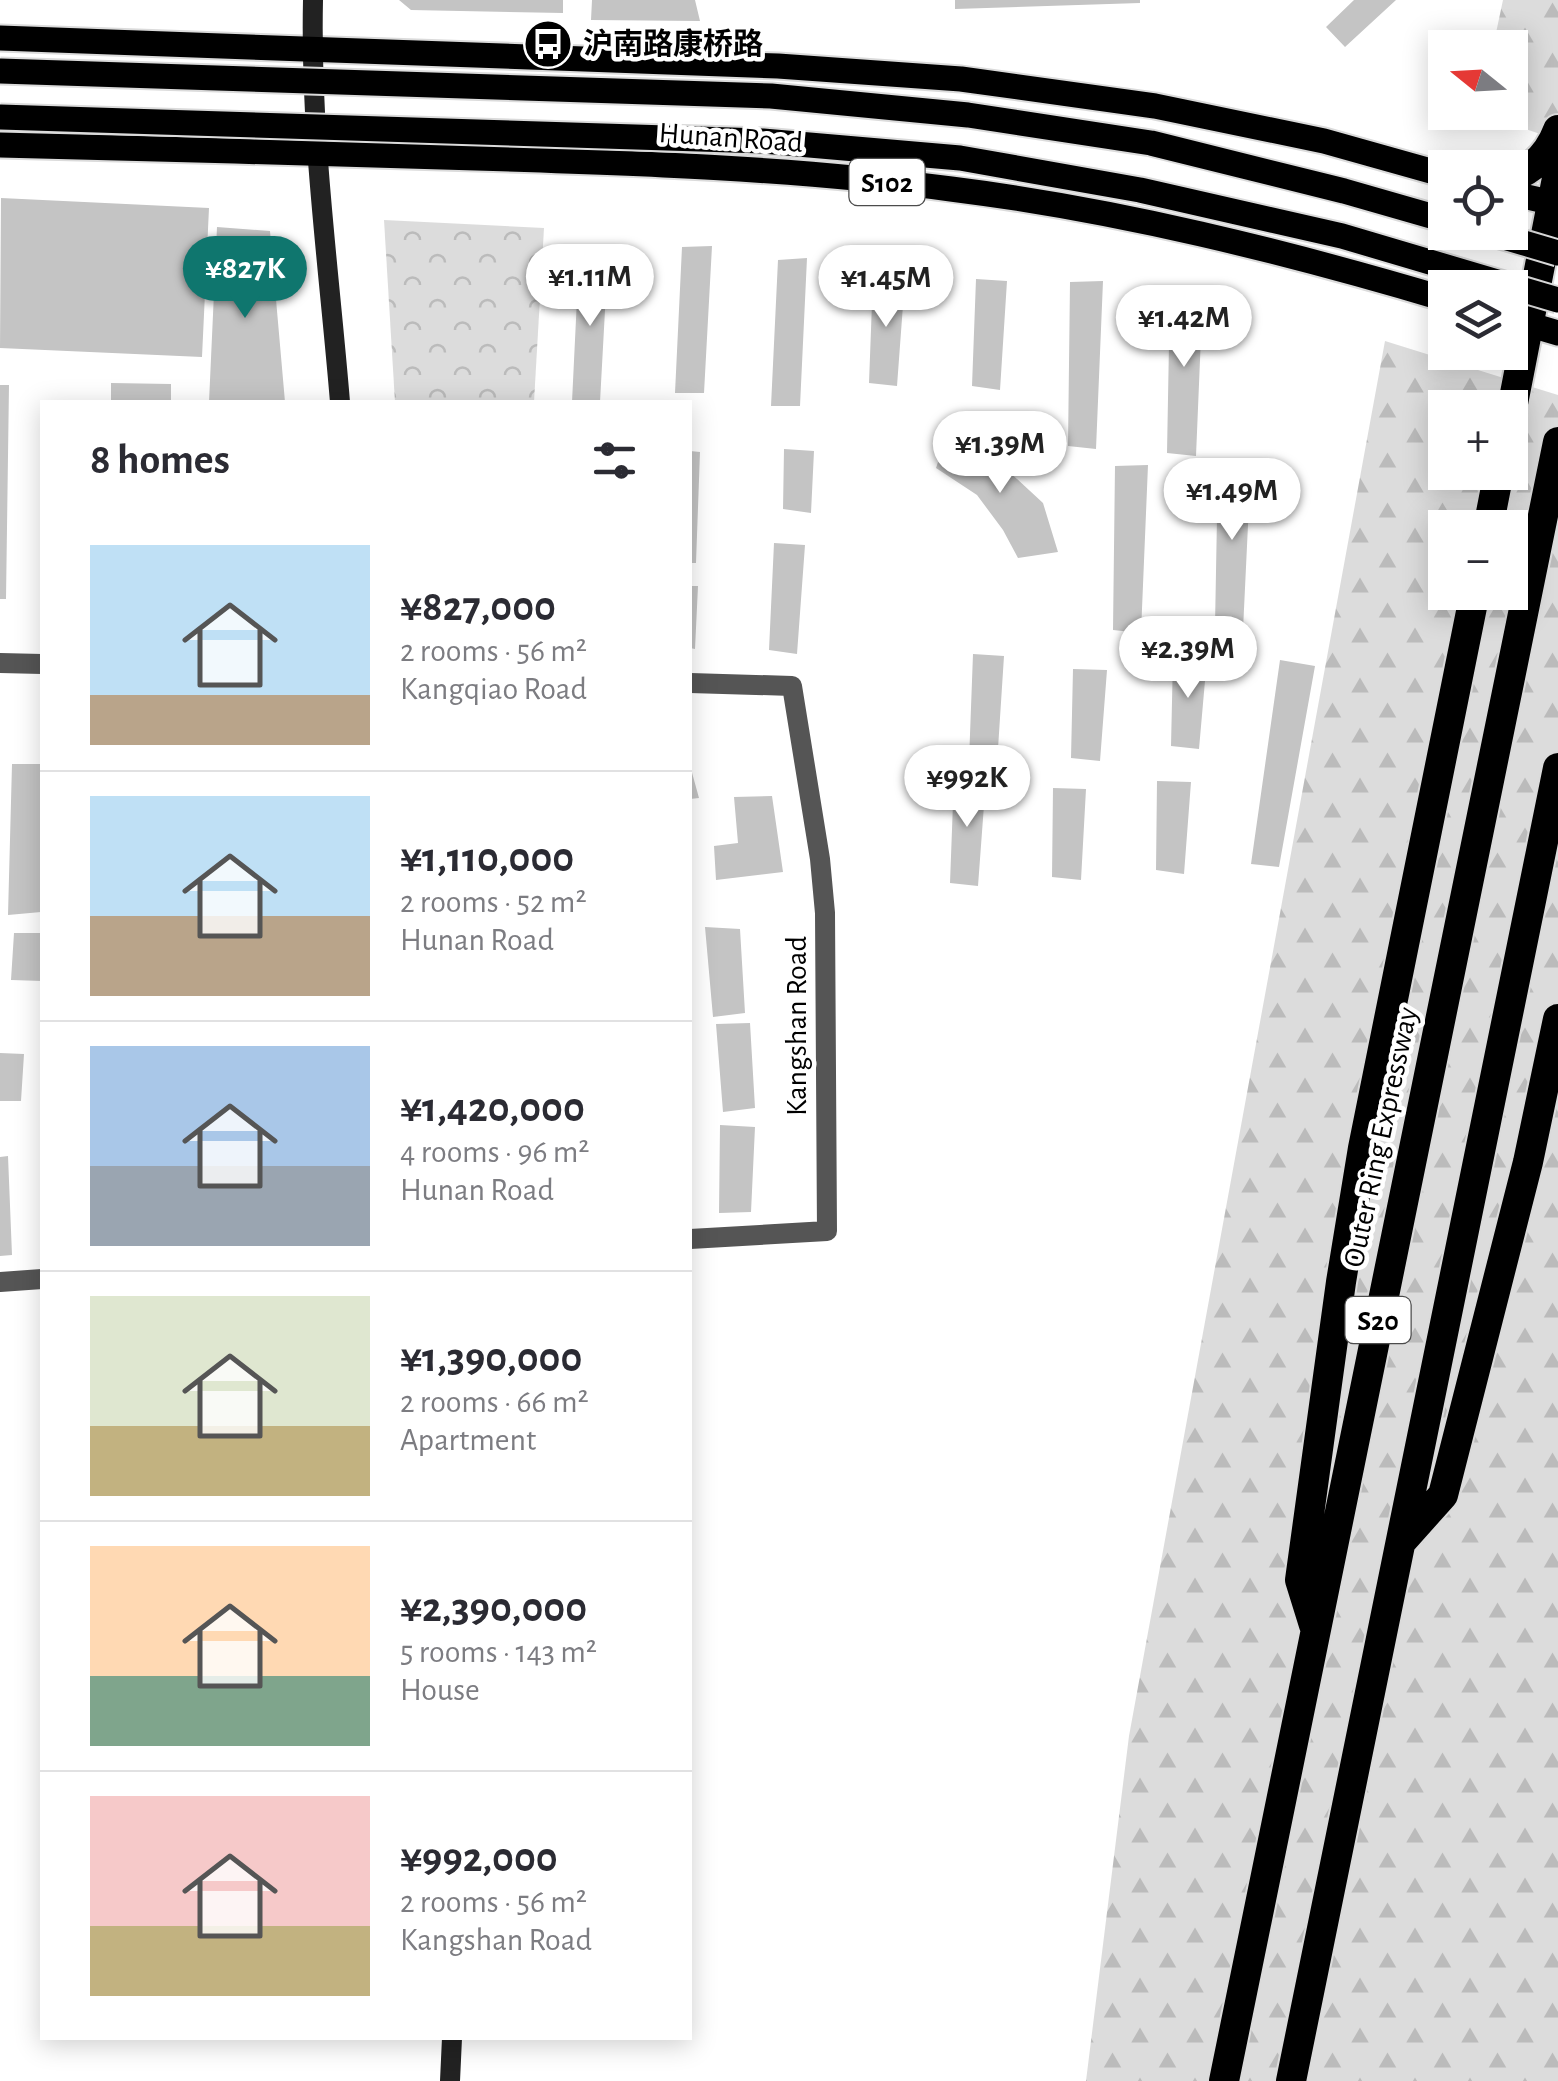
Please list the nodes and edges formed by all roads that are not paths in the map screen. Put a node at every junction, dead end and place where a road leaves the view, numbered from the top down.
1 (313, 0) edge
2 (0, 38) edge
3 (312, 50) junction
4 (0, 71) edge
5 (0, 117) edge
6 (1558, 130) edge
7 (0, 145) edge
8 (317, 153) junction
9 (1428, 170) edge
10 (1528, 172) edge
11 (1528, 195) edge
12 (1557, 197) edge
13 (1428, 216) edge
14 (1528, 244) edge
15 (1558, 253) edge
16 (1428, 295) edge
17 (1558, 300) edge
18 (1532, 326) edge
19 (1517, 390) edge
20 (340, 400) edge
21 (1558, 442) edge
22 (1471, 610) edge
23 (0, 663) edge
24 (40, 664) edge
25 (692, 683) edge
26 (1558, 768) edge
27 (1558, 1019) edge
28 (692, 1239) edge
29 (40, 1280) edge
30 (0, 1282) edge
31 (1399, 1544) junction
32 (1316, 1628) junction
33 (452, 2040) edge
34 (450, 2081) edge
35 (1224, 2081) edge
36 (1291, 2081) edge

1 - 3 main road
2 - 3 main road
3 - 8 main road
3 - 9 main road
4 - 13 main road, bridge
5 - 17 main road, bridge
6 - 10 highway
7 - 8 main road, Hunan Road / S102
8 - 16 main road, Hunan Road / S102
8 - 20 main road
11 - 12 main road
12 - 18 highway
14 - 15 main road, bridge
18 - 19 highway
21 - 32 highway, Outer Ring Expressway / S20
22 - 32 highway
23 - 24 street
25 - 28 street, Kangshan Road
26 - 31 highway, S20
27 - 31 highway
29 - 30 street
31 - 36 highway, S20
32 - 35 highway, Outer Ring Expressway / S20
33 - 34 main road

